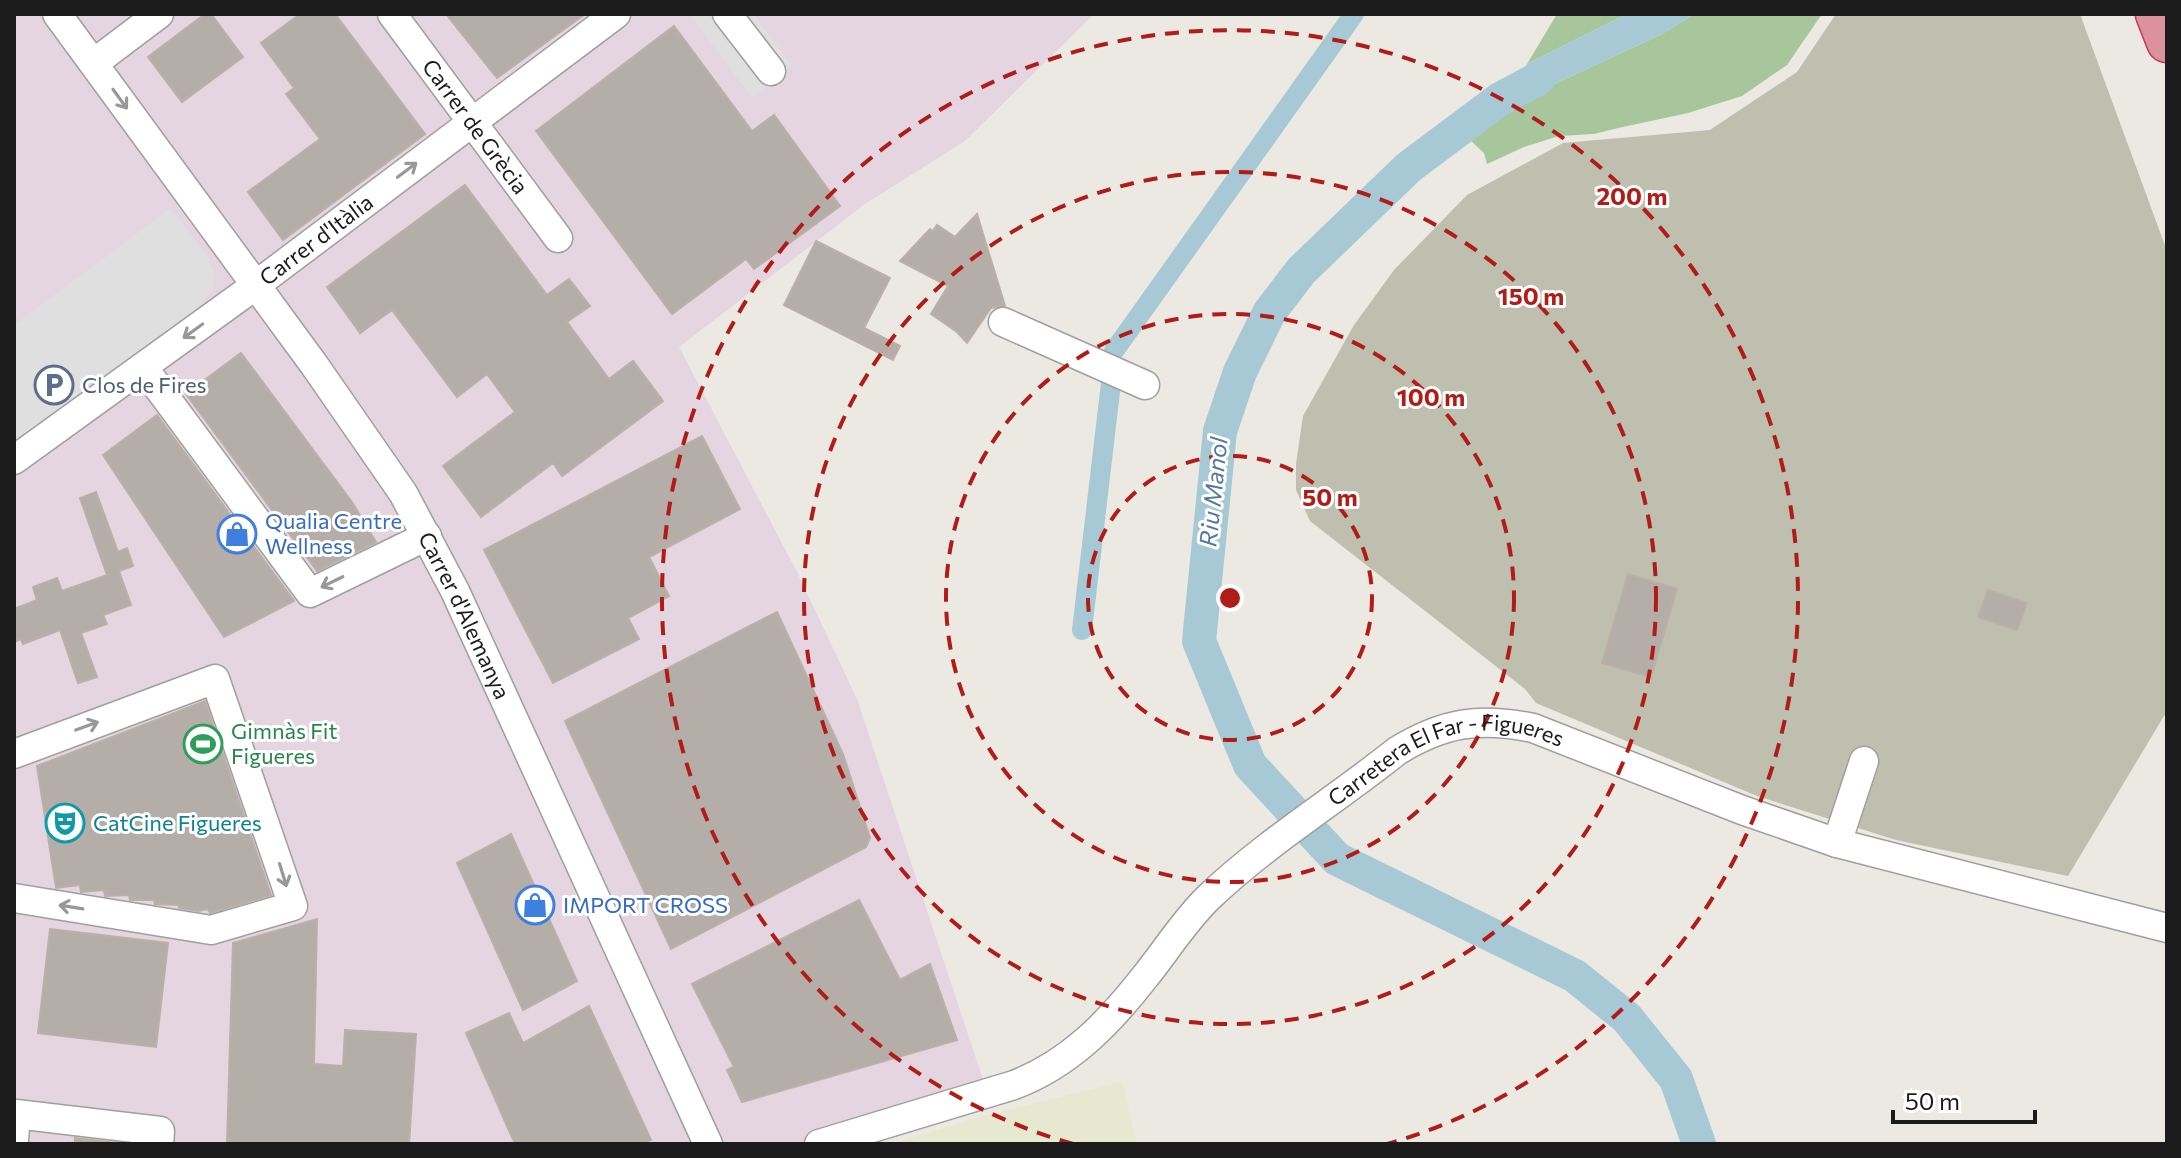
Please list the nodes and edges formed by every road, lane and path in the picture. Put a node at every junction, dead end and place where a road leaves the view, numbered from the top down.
1 (57, 14) edge
2 (159, 14) edge
3 (392, 14) edge
4 (616, 14) edge
5 (727, 14) edge
6 (2156, 14) edge
7 (2167, 42) edge
8 (94, 63) junction
9 (771, 71) dead end
10 (471, 121) junction
11 (558, 238) dead end
12 (256, 285) junction
13 (1003, 322) dead end
14 (143, 367) junction
15 (1145, 385) dead end
16 (14, 460) edge
17 (427, 536) junction
18 (14, 754) edge
19 (1864, 761) dead end
20 (1837, 843) junction
21 (14, 898) edge
22 (2167, 928) edge
23 (14, 1140) edge
24 (159, 1144) edge
25 (708, 1144) edge
26 (819, 1144) edge

1 - 8 street, Carrer d'Alemanya
2 - 8 street
3 - 10 street, Carrer de Grècia
4 - 10 street, Carrer d'Itàlia
5 - 9 street
6 - 7 highway
8 -> 12 street, Carrer d'Alemanya
10 - 11 street, Carrer de Grècia
12 -> 10 street, Carrer d'Itàlia
12 -> 14 street, Carrer d'Itàlia
12 - 17 street, Carrer d'Alemanya
13 - 15 street
14 - 16 street, Carrer d'Itàlia
17 -> 14 street
17 - 25 street, Carrer d'Alemanya
18 -> 21 street
19 - 20 street
20 - 22 street, Carretera El Far - Figueres
20 - 26 street, Carretera El Far - Figueres
23 - 24 street

